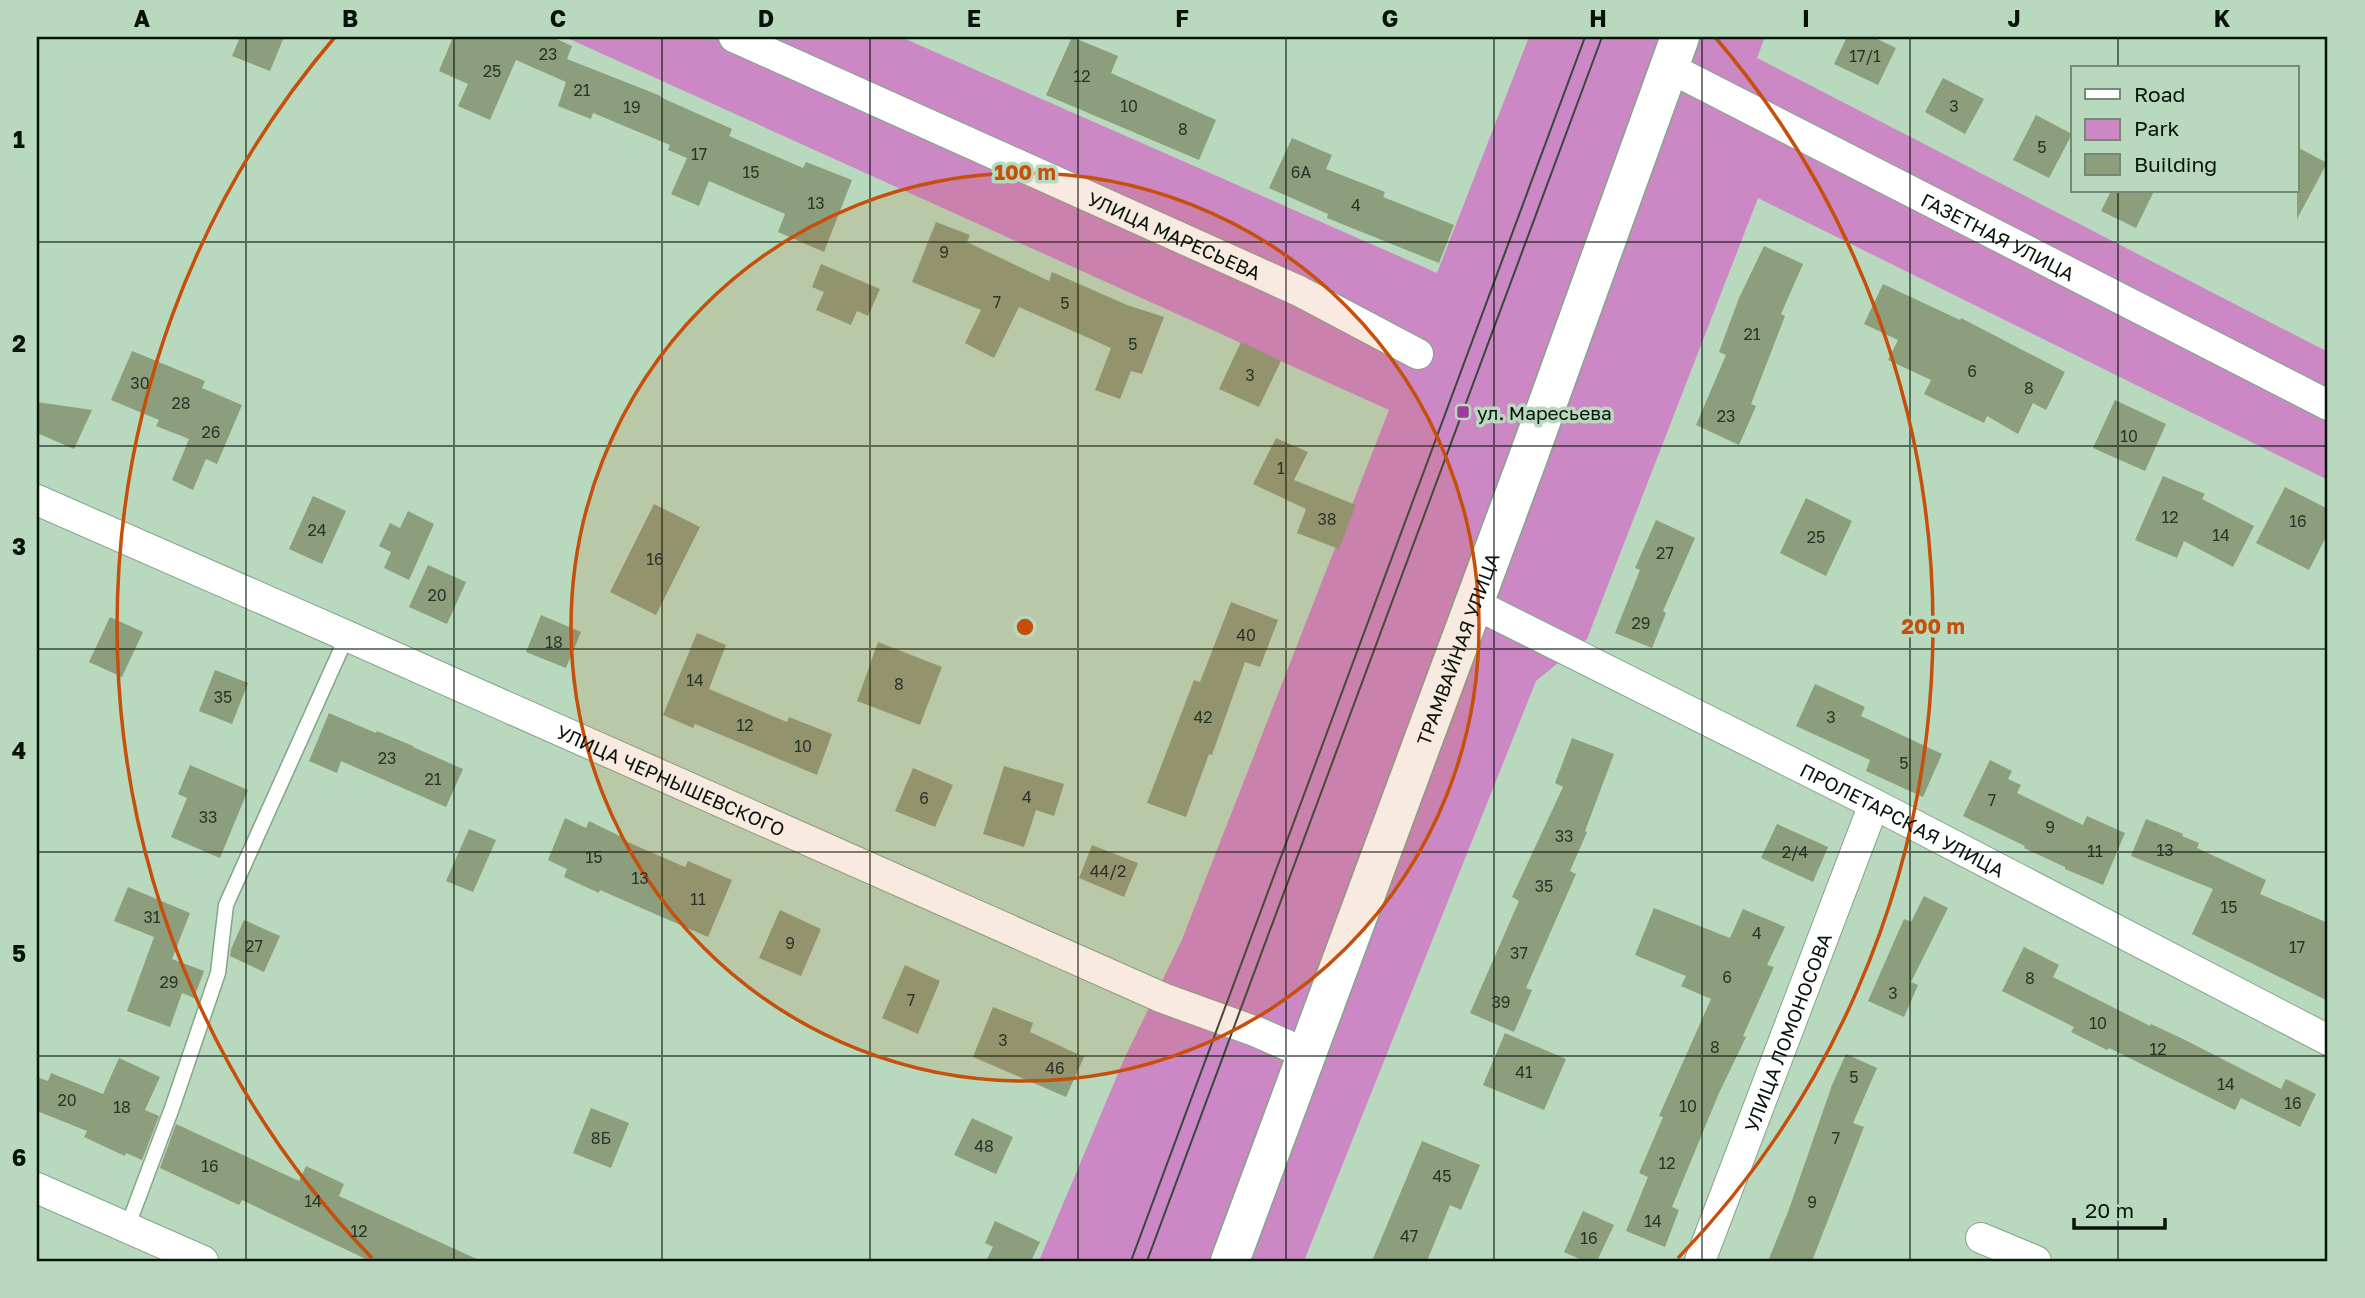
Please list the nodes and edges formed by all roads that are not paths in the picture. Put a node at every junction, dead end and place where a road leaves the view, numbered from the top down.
1 (734, 37) edge
2 (1674, 52) edge
3 (1418, 354) dead end
4 (2328, 405) edge
5 (37, 500) edge
6 (1474, 603) junction
7 (347, 635) junction
8 (1874, 804) junction
9 (2328, 1040) edge
10 (1307, 1054) junction
11 (37, 1188) edge
12 (127, 1228) junction
13 (1981, 1238) dead end
14 (203, 1261) edge
15 (1230, 1261) edge
16 (1700, 1261) edge
17 (2036, 1261) edge

1 - 3 street, УЛИЦА МАРЕСЬЕВА
2 - 4 street, ГАЗЕТНАЯ УЛИЦА
2 - 6 main road, ТРАМВАЙНАЯ УЛИЦА
5 - 7 street, УЛИЦА ЧЕРНЫШЕВСКОГО
6 - 8 street, ПРОЛЕТАРСКАЯ УЛИЦА
6 - 10 main road, ТРАМВАЙНАЯ УЛИЦА
7 - 10 street, УЛИЦА ЧЕРНЫШЕВСКОГО
7 - 12 lane
8 - 9 street, ПРОЛЕТАРСКАЯ УЛИЦА
8 - 16 street, УЛИЦА ЛОМОНОСОВА
10 - 15 main road, ТРАМВАЙНАЯ УЛИЦА
11 - 12 street
12 - 14 street
13 - 17 street

